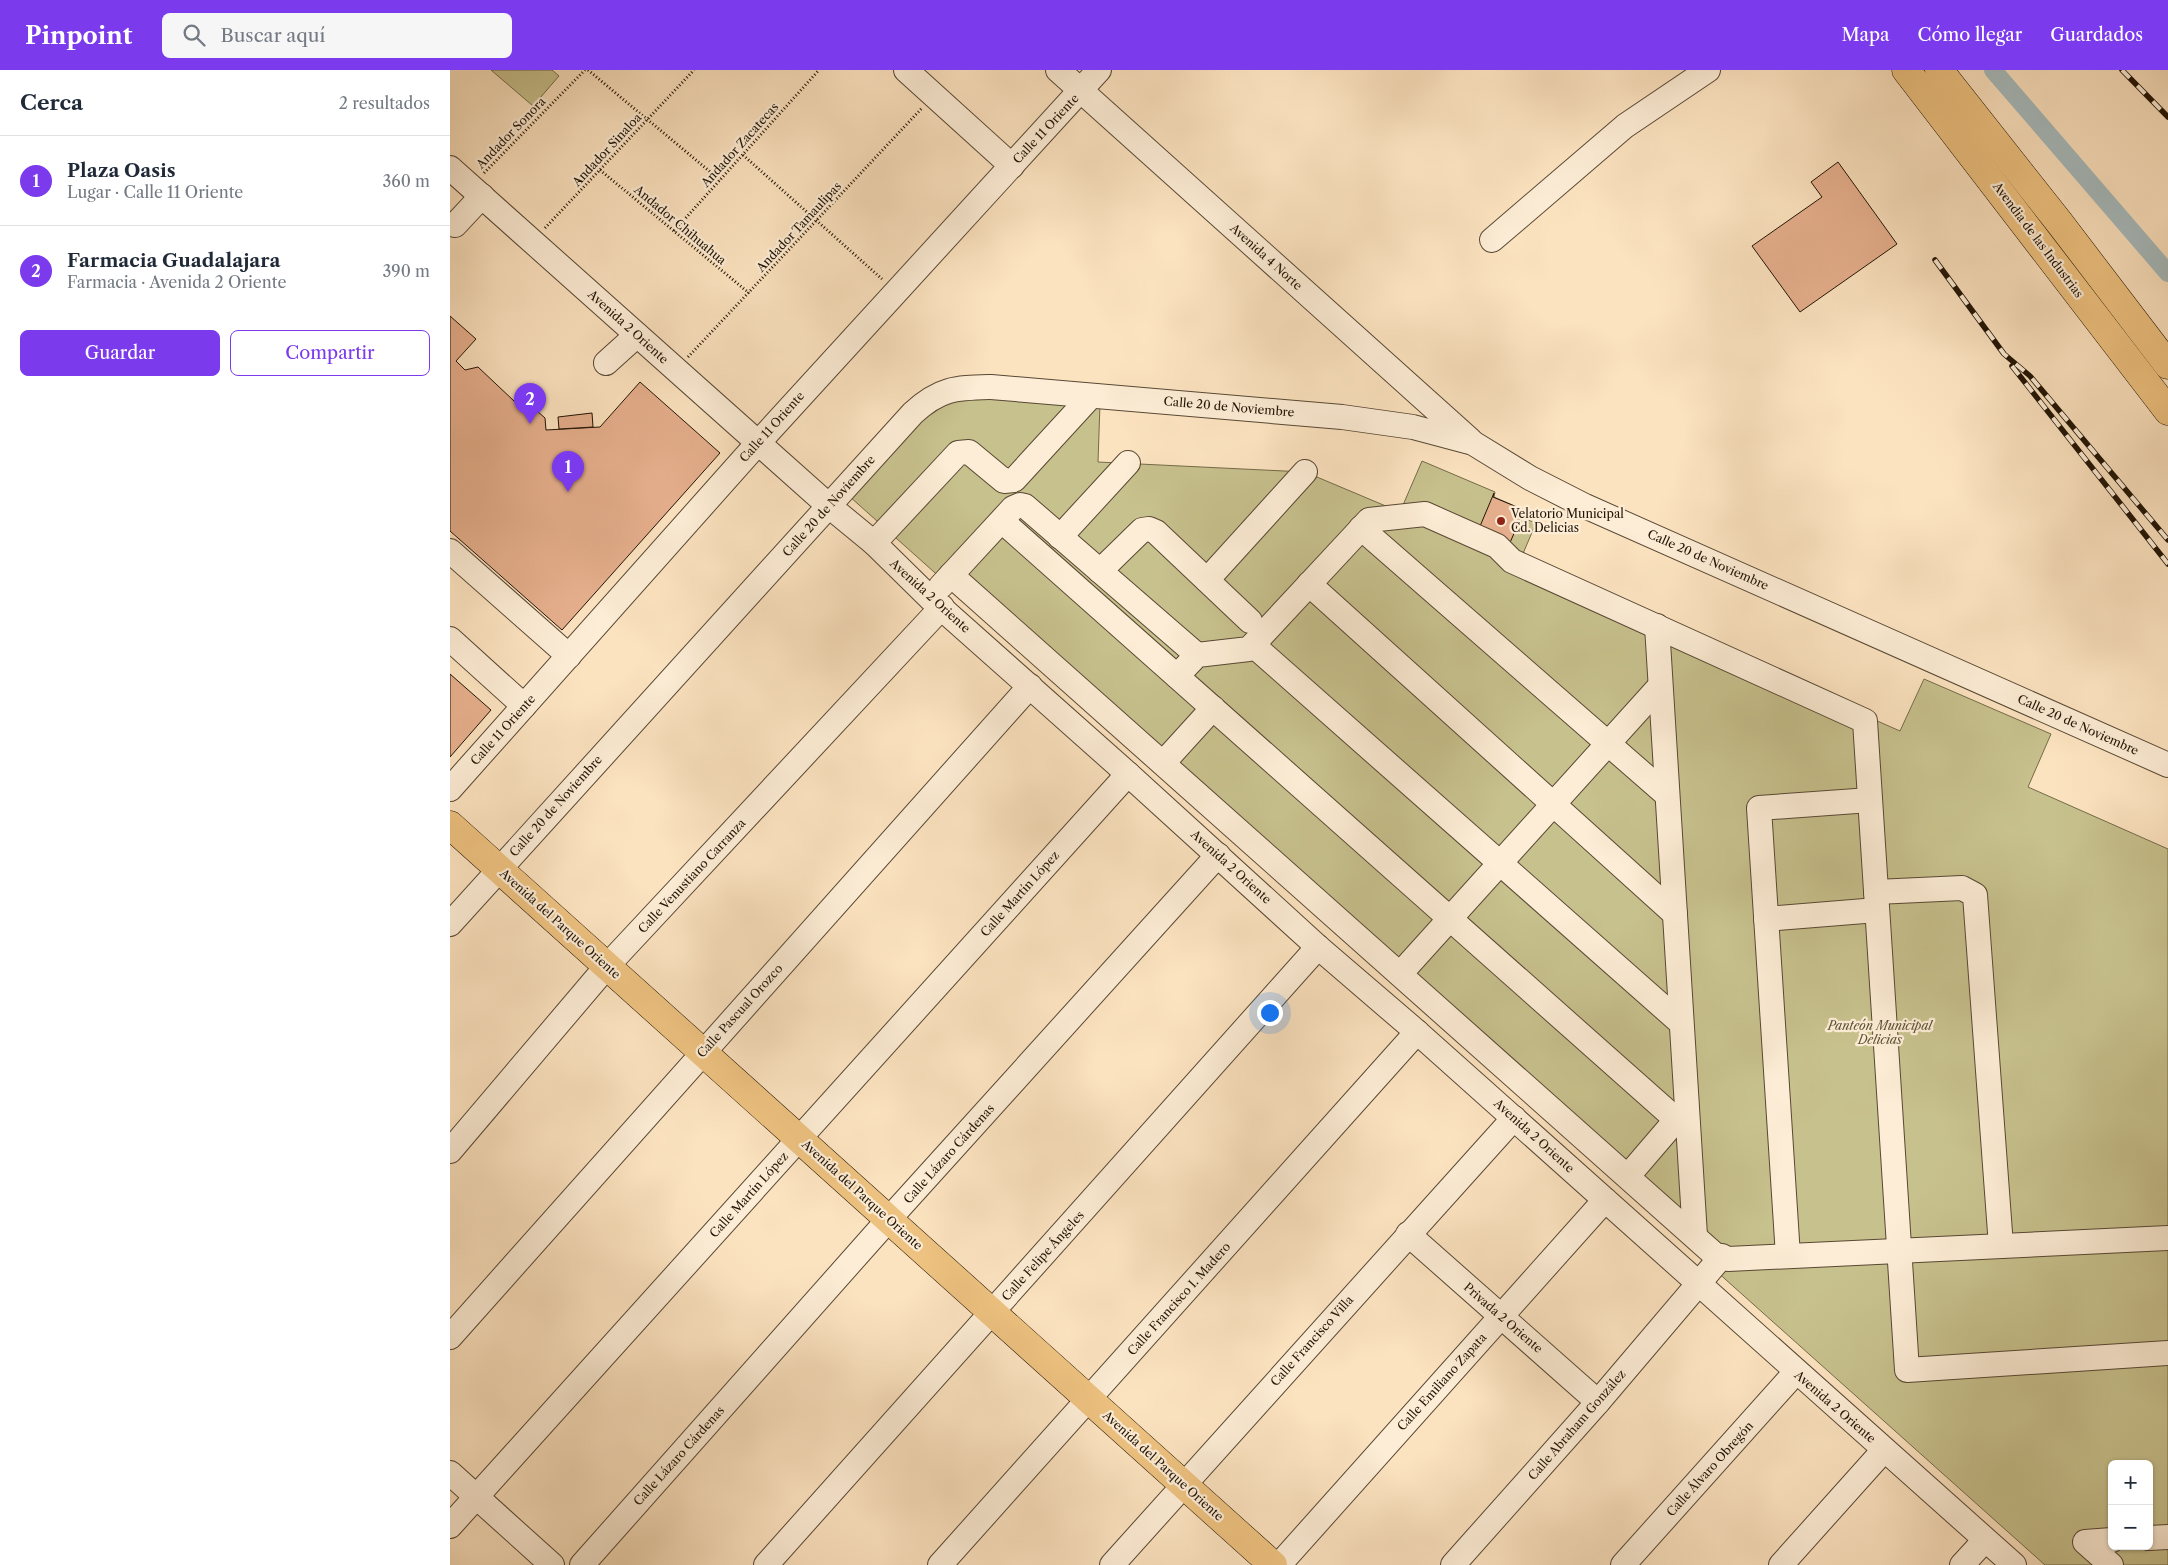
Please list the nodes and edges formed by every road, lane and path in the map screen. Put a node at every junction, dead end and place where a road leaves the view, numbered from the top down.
1 (587, 70) edge
2 (694, 70) edge
3 (818, 70) edge
4 (906, 70) edge
5 (1058, 70) edge
6 (1099, 70) edge
7 (1708, 70) edge
8 (1906, 70) edge
9 (1939, 70) edge
10 (1081, 90) junction
11 (934, 95) junction
12 (647, 120) junction
13 (743, 155) junction
14 (1012, 166) junction
15 (450, 168) edge
16 (600, 170) junction
17 (720, 180) junction
18 (476, 191) junction
19 (816, 221) junction
20 (455, 225) dead end
21 (674, 231) junction
22 (1492, 240) dead end
23 (533, 241) junction
24 (896, 292) junction
25 (749, 293) junction
26 (637, 335) junction
27 (606, 363) dead end
28 (2168, 365) edge
29 (676, 370) junction
30 (1091, 396) junction
31 (2168, 411) edge
32 (758, 443) junction
33 (1473, 443) junction
34 (1128, 463) dead end
35 (1305, 472) dead end
36 (829, 506) junction
37 (1002, 521) junction
38 (1361, 528) junction
39 (1060, 537) junction
40 (874, 543) junction
41 (453, 558) edge
42 (1100, 571) junction
43 (951, 575) junction
44 (1207, 580) junction
45 (1309, 584) junction
46 (936, 603) junction
47 (1250, 621) dead end
48 (1657, 626) junction
49 (450, 639) edge
50 (1253, 645) junction
51 (1197, 655) junction
52 (568, 656) junction
53 (1177, 676) junction
54 (1030, 686) junction
55 (1660, 686) junction
56 (524, 706) junction
57 (1213, 708) junction
58 (1608, 744) junction
59 (1163, 764) junction
60 (2168, 765) edge
61 (1128, 774) junction
62 (450, 789) edge
63 (1667, 796) junction
64 (1870, 800) junction
65 (1553, 805) junction
66 (450, 825) edge
67 (1218, 856) junction
68 (1500, 863) junction
69 (499, 869) junction
70 (1877, 901) junction
71 (1674, 914) junction
72 (1450, 919) junction
73 (1766, 919) junction
74 (450, 924) edge
75 (1318, 947) junction
76 (607, 966) junction
77 (1400, 974) junction
78 (1681, 1024) junction
79 (1417, 1032) junction
80 (703, 1053) junction
81 (1514, 1118) junction
82 (1682, 1125) junction
83 (799, 1139) junction
84 (450, 1151) edge
85 (1628, 1176) junction
86 (1605, 1200) junction
87 (890, 1219) junction
88 (1408, 1234) junction
89 (1695, 1236) junction
90 (2168, 1238) edge
91 (2001, 1246) junction
92 (1900, 1251) junction
93 (1722, 1256) junction
94 (1788, 1256) junction
95 (1699, 1284) junction
96 (992, 1313) junction
97 (1501, 1316) junction
98 (450, 1336) edge
99 (2168, 1353) edge
100 (1796, 1372) junction
101 (1088, 1399) junction
102 (1598, 1402) junction
103 (1884, 1450) junction
104 (450, 1473) edge
105 (1184, 1485) junction
106 (476, 1497) junction
107 (450, 1526) edge
108 (2168, 1537) edge
109 (2153, 1538) edge
110 (1986, 1540) junction
111 (2108, 1540) edge
112 (552, 1565) edge
113 (582, 1565) edge
114 (766, 1565) edge
115 (940, 1565) edge
116 (1112, 1565) edge
117 (1273, 1565) edge
118 (1279, 1565) edge
119 (1453, 1565) edge
120 (1623, 1565) edge
121 (1781, 1565) edge
122 (1962, 1565) edge
123 (2014, 1565) edge
124 (2111, 1565) edge

1 - 12 path
1 - 18 path, Andador Sonora
2 - 12 path, Andador Sinaloa
3 - 13 path, Andador Zacatecas
4 - 11 street
5 - 10 street, Avenida 4 Norte
6 - 10 street, Calle 11 Oriente
7 - 22 street
8 - 31 main road, Avendia de las Industrias
9 - 28 main road
10 - 14 street, Calle 11 Oriente
10 - 33 street, Avenida 4 Norte
11 - 14 street
11 - 19 path, Andador Tamaulipas
12 - 16 path, Andador Sinaloa
12 - 17 path
13 - 17 path, Andador Zacatecas
13 - 19 path
14 - 24 street, Calle 11 Oriente
15 - 18 street, Avenida 2 Oriente
16 - 21 path, Andador Chihuahua
16 - 23 path, Andador Sinaloa
17 - 21 path, Andador Zacatecas
18 - 20 street
18 - 23 street, Avenida 2 Oriente
19 - 24 path
19 - 25 path, Andador Tamaulipas
21 - 25 path, Andador Chihuahua
23 - 26 street, Avenida 2 Oriente
24 - 32 street, Calle 11 Oriente
25 - 29 path, Andador Tamaulipas
26 - 27 street
26 - 29 street, Avenida 2 Oriente
29 - 32 street, Avenida 2 Oriente
30 - 33 street, Calle 20 de Noviembre
30 - 36 street, Calle 20 de Noviembre
30 - 40 street
32 - 36 street, Avenida 2 Oriente
32 - 52 street, Calle 11 Oriente
33 - 60 street, Calle 20 de Noviembre
34 - 39 street
35 - 44 street
36 - 40 street, Avenida 2 Oriente
36 - 69 street, Calle 20 de Noviembre
37 - 39 street, Calle Venustiano Carranza
37 - 43 street, Calle Venustiano Carranza
37 - 53 street
38 - 45 street
38 - 48 street
38 - 58 street
39 - 42 street
40 - 46 street, Avenida 2 Oriente
41 - 52 street
42 - 44 street
42 - 51 street
43 - 46 street, Calle Venustiano Carranza
43 - 59 street
44 - 47 street
45 - 50 street
45 - 65 street
46 - 54 street, Avenida 2 Oriente
46 - 76 street, Calle Venustiano Carranza
48 - 55 street
48 - 64 street
49 - 56 street
50 - 51 street
50 - 68 street
51 - 53 street
52 - 56 street, Calle 11 Oriente
53 - 57 street
54 - 61 street, Avenida 2 Oriente
54 - 80 street, Calle Pascual Orozco
55 - 58 street
55 - 63 street
56 - 62 street, Calle 11 Oriente
57 - 59 street
57 - 72 street
58 - 63 street
58 - 65 street
59 - 77 street
61 - 67 street, Avenida 2 Oriente
61 - 83 street, Calle Martín López
63 - 71 street
64 - 70 street
64 - 73 street
65 - 68 street
65 - 71 street
66 - 69 main road, Avenida del Parque Oriente
67 - 75 street, Avenida 2 Oriente
67 - 87 street, Calle Lázaro Cárdenas
68 - 72 street
68 - 78 street
69 - 74 street, Calle 20 de Noviembre
69 - 76 main road, Avenida del Parque Oriente
70 - 73 street
70 - 91 street
70 - 92 street
71 - 78 street
72 - 77 street
72 - 82 street
73 - 94 street
75 - 79 street, Avenida 2 Oriente
75 - 96 street, Calle Felipe Ángeles
76 - 80 main road, Avenida del Parque Oriente
76 - 84 street, Calle Venustiano Carranza
77 - 85 street
78 - 82 street
79 - 81 street, Avenida 2 Oriente
79 - 101 street, Calle Francisco I. Madero
80 - 83 main road, Avenida del Parque Oriente
80 - 98 street, Calle Pascual Orozco
81 - 86 street, Avenida 2 Oriente
81 - 88 street, Calle Francisco Villa
82 - 85 street
82 - 89 street
83 - 87 main road, Avenida del Parque Oriente
83 - 106 street, Calle Martín López
85 - 89 street
86 - 95 street, Avenida 2 Oriente
86 - 97 street, Calle Emiliano Zapata
87 - 96 main road, Avenida del Parque Oriente
87 - 113 street, Calle Lázaro Cárdenas
88 - 97 street, Privada 2 Oriente
88 - 105 street, Calle Francisco Villa
89 - 93 street
90 - 91 street
91 - 92 street
92 - 94 street
92 - 99 street
93 - 94 street
93 - 95 street, Calle Abraham González
95 - 100 street, Avenida 2 Oriente
95 - 102 street, Calle Abraham González
96 - 101 main road, Avenida del Parque Oriente
96 - 114 street, Calle Felipe Ángeles
97 - 102 street, Privada 2 Oriente
97 - 118 street, Calle Emiliano Zapata
100 - 103 street, Avenida 2 Oriente
100 - 120 street, Calle Álvaro Obregón
101 - 105 main road, Avenida del Parque Oriente
101 - 115 street, Calle Francisco I. Madero
102 - 119 street, Calle Abraham González
103 - 110 street, Avenida 2 Oriente
103 - 121 street
104 - 106 street
105 - 116 street, Calle Francisco Villa
105 - 117 main road, Avenida del Parque Oriente
106 - 107 street, Calle Martín López
106 - 112 street
108 - 109 street
110 - 122 street
110 - 123 street, Avenida 2 Oriente
111 - 124 street

